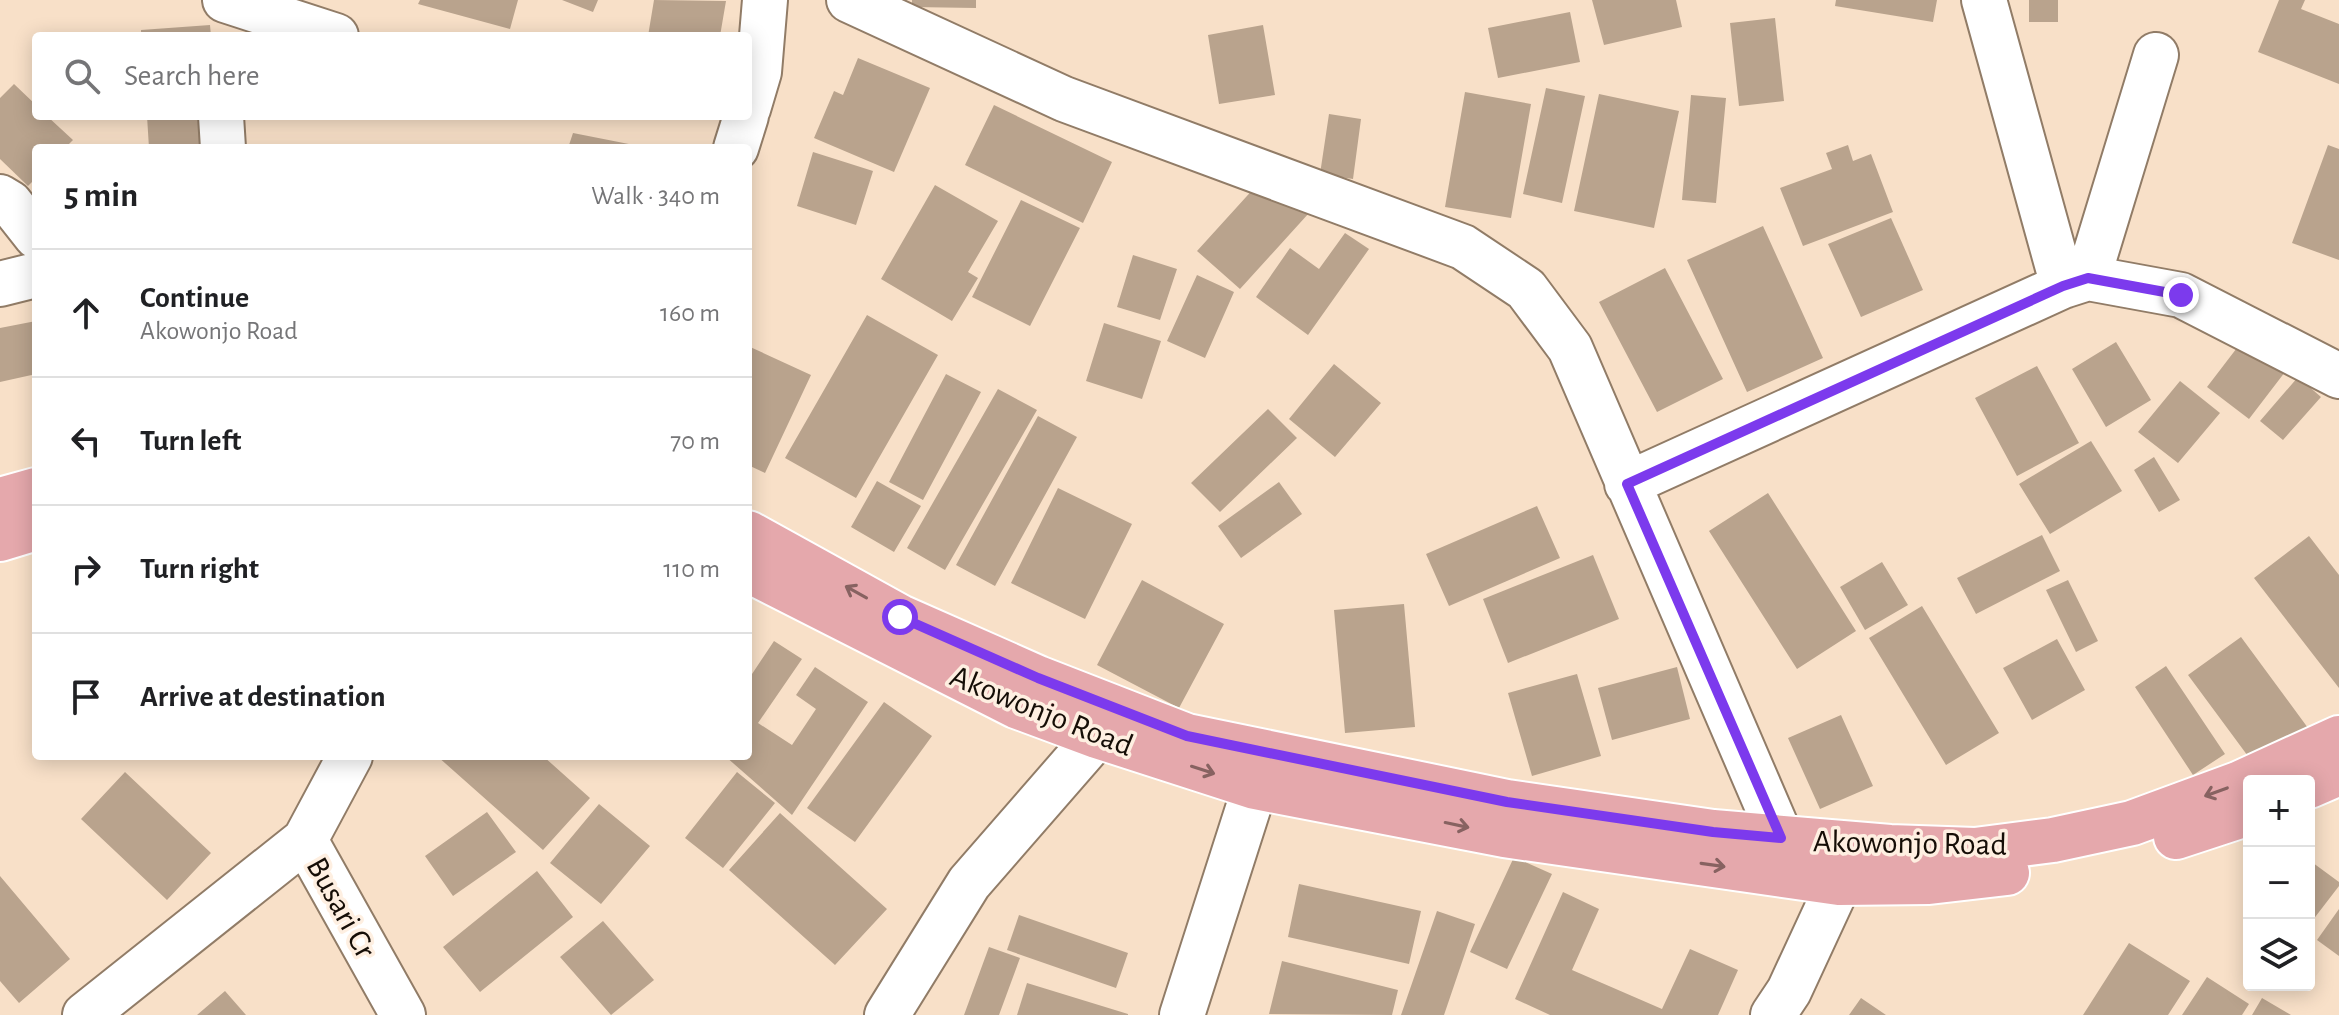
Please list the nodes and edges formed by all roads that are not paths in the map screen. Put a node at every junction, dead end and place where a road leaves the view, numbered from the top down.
1 (765, 0) edge
2 (849, 0) edge
3 (1984, 0) edge
4 (224, 12) edge
5 (317, 32) edge
6 (2156, 55) dead end
7 (752, 96) edge
8 (221, 120) edge
9 (745, 120) edge
10 (223, 144) edge
11 (737, 144) edge
12 (0, 197) edge
13 (32, 231) edge
14 (32, 276) edge
15 (2076, 282) junction
16 (0, 284) edge
17 (2339, 376) edge
18 (1627, 484) junction
19 (32, 491) edge
20 (0, 500) edge
21 (32, 529) edge
22 (752, 535) edge
23 (0, 539) edge
24 (752, 572) edge
25 (1097, 736) junction
26 (2339, 738) edge
27 (348, 760) edge
28 (2339, 773) edge
29 (2315, 783) edge
30 (1255, 787) junction
31 (2243, 815) edge
32 (1781, 838) junction
33 (305, 840) junction
34 (1839, 883) junction
35 (85, 1015) edge
36 (403, 1015) edge
37 (887, 1015) edge
38 (1182, 1015) edge
39 (1773, 1015) edge

1 - 7 street
2 - 18 street
3 - 15 street
4 - 5 street
6 - 15 street
8 - 10 street
9 - 11 street
12 - 13 street
14 - 16 street
15 - 17 street
15 - 18 street
18 - 32 street
19 - 20 main road
21 - 23 main road
32 -> 22 main road, Akowonjo Road
24 - 25 main road, Akowonjo Road
25 -> 30 main road, Akowonjo Road
25 - 37 street
26 -> 32 main road, Akowonjo Road
27 - 33 street, Busari Cr
28 - 29 main road
30 -> 34 main road, Akowonjo Road
30 - 38 street
31 - 34 main road, Akowonjo Road
33 - 35 street
33 - 36 street, Busari Cr
34 - 39 street

